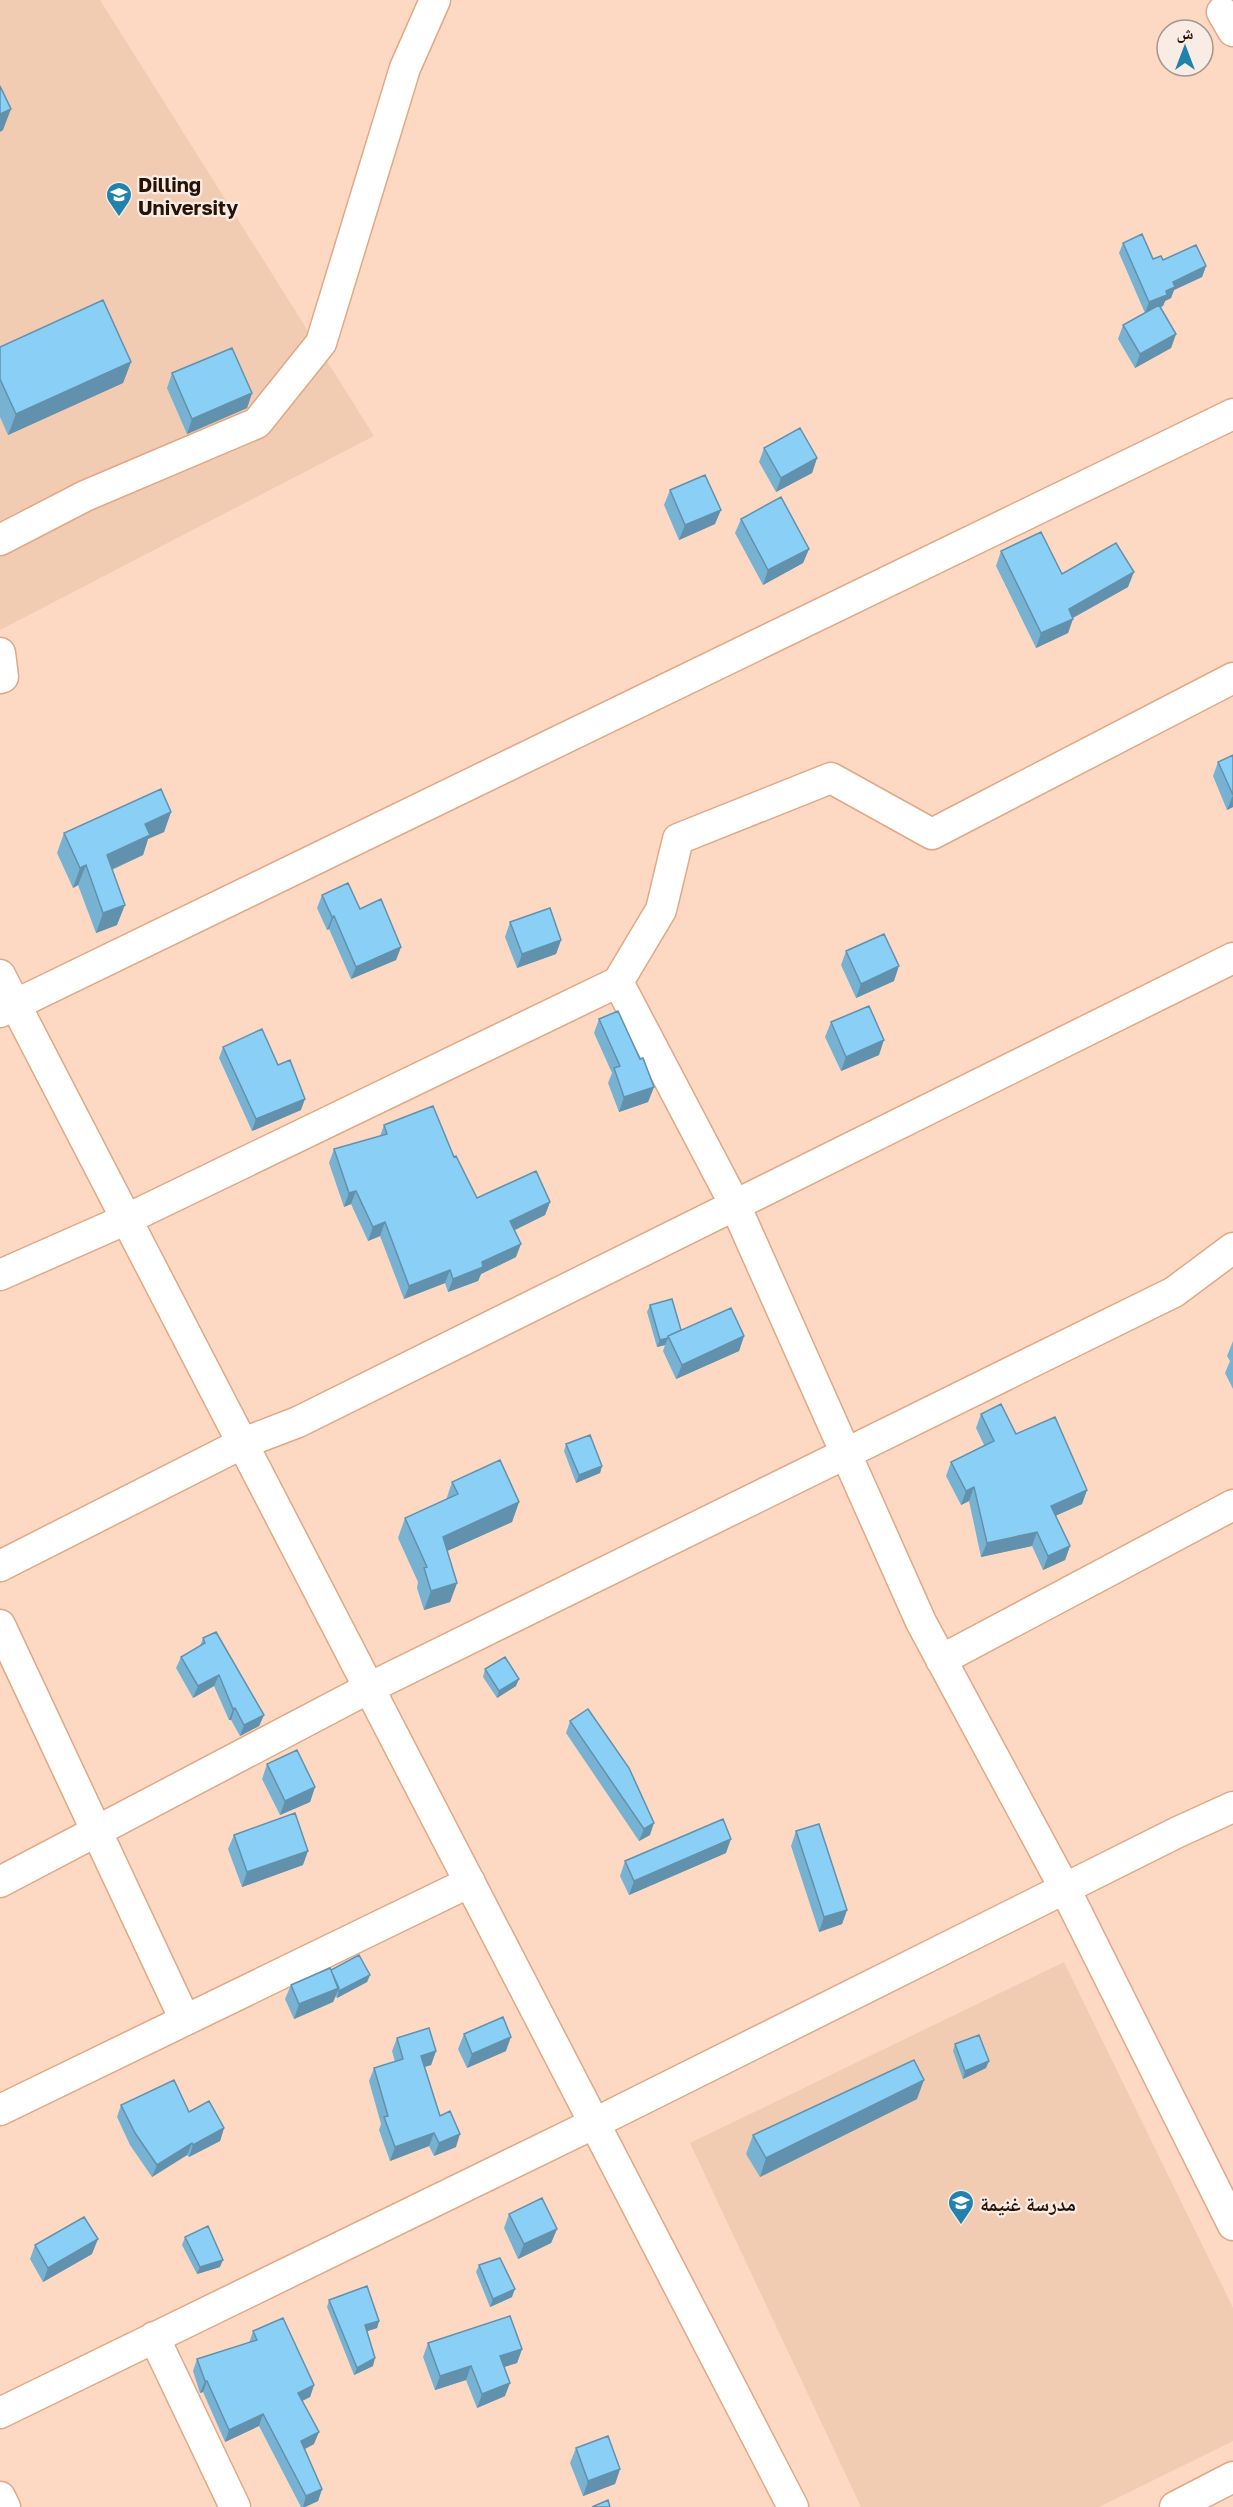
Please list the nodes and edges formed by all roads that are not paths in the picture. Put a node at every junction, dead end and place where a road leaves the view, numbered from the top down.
1 (435, 0) edge
2 (1233, 414) edge
3 (0, 540) edge
4 (0, 653) edge
5 (0, 678) edge
6 (1233, 678) edge
7 (1233, 958) edge
8 (0, 975) edge
9 (618, 982) junction
10 (8, 1008) edge
11 (735, 1205) junction
12 (127, 1219) junction
13 (1233, 1248) edge
14 (0, 1275) edge
15 (243, 1443) junction
16 (845, 1452) junction
17 (1233, 1505) edge
18 (0, 1566) edge
19 (0, 1625) edge
20 (941, 1660) junction
21 (369, 1688) junction
22 (1233, 1807) edge
23 (96, 1832) junction
24 (0, 1882) edge
25 (470, 1882) junction
26 (1065, 1889) junction
27 (185, 2020) junction
28 (0, 2110) edge
29 (595, 2123) junction
30 (1233, 2226) edge
31 (154, 2337) junction
32 (0, 2413) edge
33 (1233, 2477) edge
34 (0, 2497) edge
35 (5, 2507) edge
36 (236, 2507) edge
37 (793, 2507) edge
38 (1175, 2507) edge

1 - 3 street
2 - 10 street
4 - 5 street
6 - 9 street
7 - 11 street
8 - 10 street
9 - 11 street
9 - 12 street
10 - 12 street
11 - 15 street
11 - 16 street
12 - 14 street
12 - 15 street
13 - 16 street
15 - 18 street
15 - 21 street
16 - 20 street
16 - 21 street
17 - 20 street
19 - 23 street
20 - 26 street
21 - 23 street
21 - 25 street
22 - 26 street
23 - 24 street
23 - 27 street
25 - 27 street
25 - 29 street
26 - 29 street
26 - 30 street
27 - 28 street
29 - 31 street
29 - 37 street
31 - 32 street
31 - 36 street
33 - 38 street
34 - 35 street

